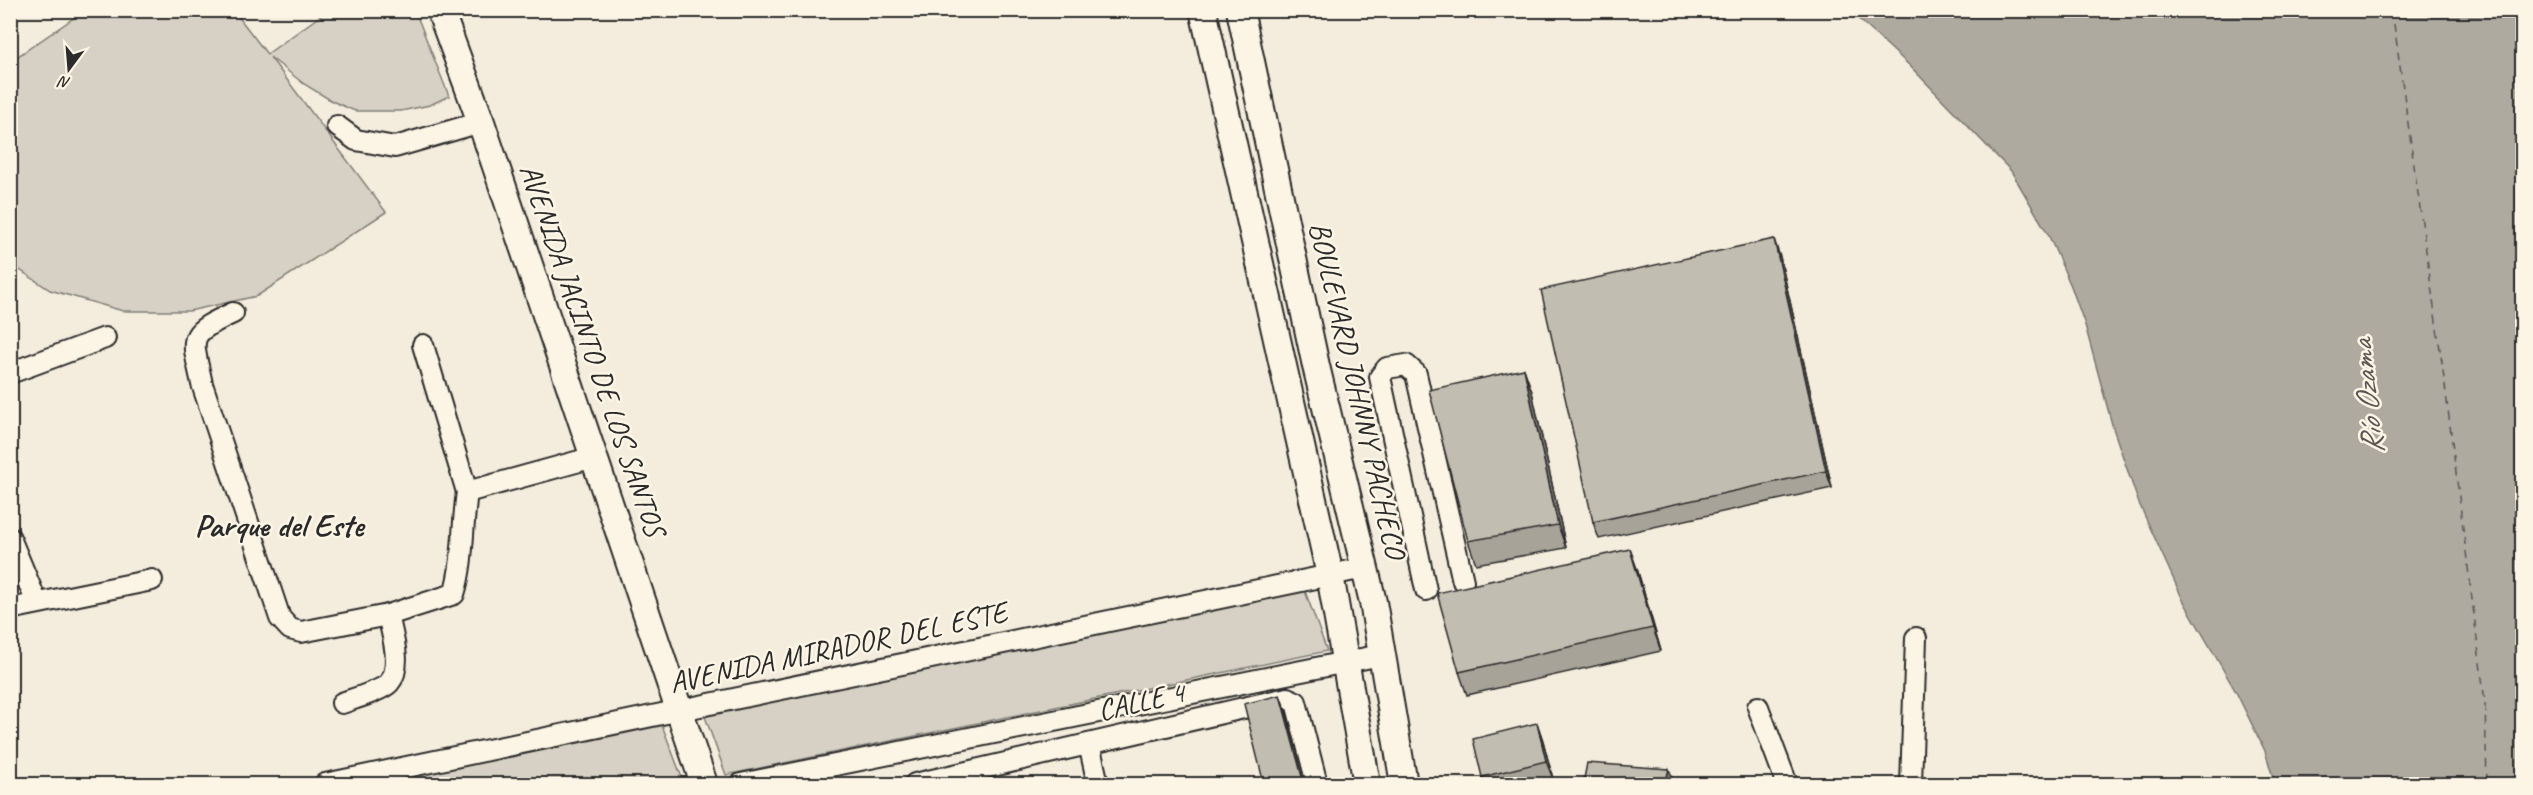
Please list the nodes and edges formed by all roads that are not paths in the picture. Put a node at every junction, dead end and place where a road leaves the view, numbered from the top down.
1 (440, 10) edge
2 (1203, 10) edge
3 (1240, 10) edge
4 (481, 122) junction
5 (337, 126) dead end
6 (233, 313) dead end
7 (105, 338) dead end
8 (423, 345) dead end
9 (10, 373) edge
10 (594, 457) junction
11 (466, 492) junction
12 (10, 538) edge
13 (1364, 568) junction
14 (1330, 575) junction
15 (152, 580) dead end
16 (1463, 581) dead end
17 (1426, 590) dead end
18 (37, 603) junction
19 (10, 609) edge
20 (388, 615) junction
21 (1916, 638) dead end
22 (1381, 655) junction
23 (1346, 662) junction
24 (342, 703) dead end
25 (1758, 707) dead end
26 (681, 711) junction
27 (1089, 744) junction
28 (325, 784) edge
29 (704, 784) edge
30 (741, 784) edge
31 (915, 784) edge
32 (1098, 784) edge
33 (1317, 784) edge
34 (1367, 784) edge
35 (1404, 784) edge
36 (1787, 784) edge
37 (1911, 784) edge

1 - 4 main road, AVENIDA JACINTO DE LOS SANTOS
2 - 14 main road
3 - 13 main road, BOULEVARD JOHNNY PACHECO
4 - 5 street
4 - 10 main road, AVENIDA JACINTO DE LOS SANTOS
6 - 20 street
7 - 9 street
8 - 11 street
10 - 11 street
10 - 26 main road, AVENIDA JACINTO DE LOS SANTOS
11 - 20 street
12 - 18 street
13 - 14 street, AVENIDA MIRADOR DEL ESTE
13 - 22 main road, BOULEVARD JOHNNY PACHECO
14 - 23 main road
14 - 26 street, AVENIDA MIRADOR DEL ESTE
15 - 18 street
16 - 17 street
18 - 19 street
20 - 24 street
21 - 37 street
22 - 23 street
22 - 35 main road, BOULEVARD JOHNNY PACHECO
23 - 30 street
23 - 34 main road
25 - 36 street
26 - 28 street, AVENIDA MIRADOR DEL ESTE
26 - 29 main road, AVENIDA JACINTO DE LOS SANTOS
27 - 31 street, CALLE 4
27 - 32 street
27 - 33 street, CALLE 4

